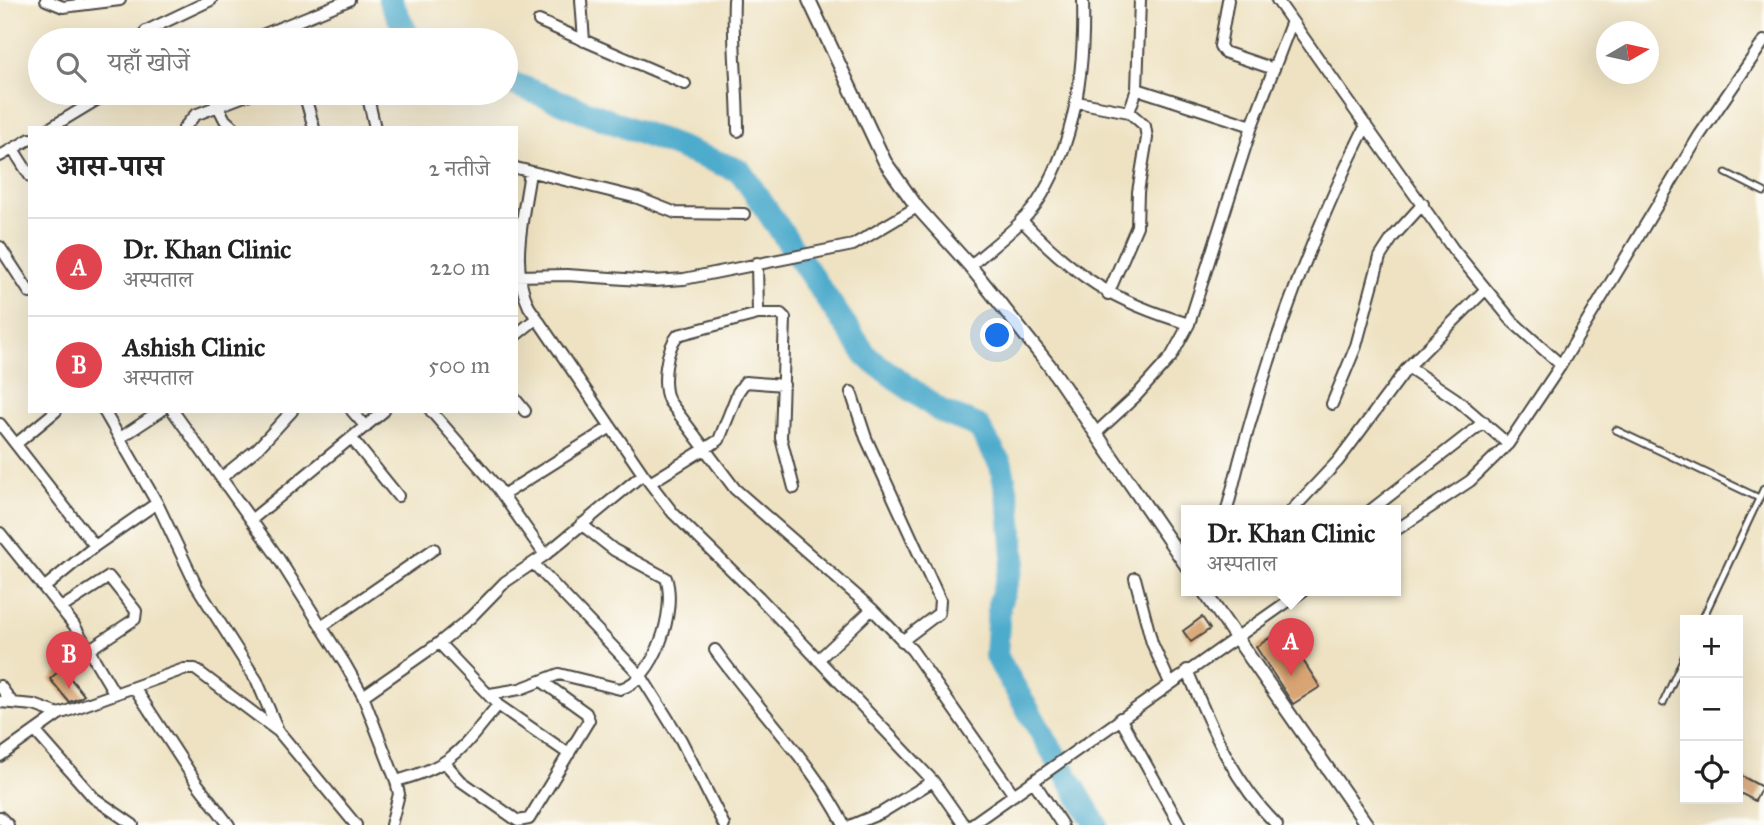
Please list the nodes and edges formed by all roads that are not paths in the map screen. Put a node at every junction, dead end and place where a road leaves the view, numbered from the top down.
1 (46, 0) edge
2 (120, 0) edge
3 (211, 0) edge
4 (349, 0) edge
5 (581, 0) edge
6 (734, 0) edge
7 (809, 0) edge
8 (1083, 0) edge
9 (1140, 0) edge
10 (1228, 0) edge
11 (1277, 0) edge
12 (332, 3) edge
13 (1292, 21) junction
14 (539, 22) dead end
15 (152, 28) edge
16 (277, 28) edge
17 (584, 41) junction
18 (1764, 41) edge
19 (1274, 69) junction
20 (685, 84) dead end
21 (1137, 89) junction
22 (1077, 102) junction
23 (88, 105) edge
24 (216, 105) joint
25 (307, 105) edge
26 (370, 105) edge
27 (1129, 112) junction
28 (1366, 125) junction
29 (53, 126) edge
30 (186, 126) edge
31 (232, 126) edge
32 (313, 126) edge
33 (375, 126) edge
34 (1252, 126) junction
35 (738, 131) dead end
36 (28, 140) edge
37 (13, 149) junction
38 (0, 156) edge
39 (518, 169) edge
40 (530, 172) junction
41 (28, 173) edge
42 (1726, 173) dead end
43 (1764, 192) edge
44 (1423, 204) junction
45 (917, 207) junction
46 (744, 214) dead end
47 (1021, 220) junction
48 (0, 247) edge
49 (762, 261) junction
50 (970, 266) junction
51 (518, 276) edge
52 (1486, 289) junction
53 (28, 290) edge
54 (1108, 293) junction
55 (758, 314) junction
56 (537, 318) junction
57 (1189, 324) junction
58 (518, 333) edge
59 (1561, 365) junction
60 (1408, 367) junction
61 (784, 385) junction
62 (851, 392) dead end
63 (518, 402) edge
64 (1332, 404) dead end
65 (526, 411) dead end
66 (54, 413) edge
67 (105, 413) edge
68 (158, 413) edge
69 (174, 413) edge
70 (290, 413) edge
71 (354, 413) edge
72 (382, 413) edge
73 (433, 413) edge
74 (1484, 422) junction
75 (0, 424) edge
76 (366, 427) junction
77 (611, 427) junction
78 (1616, 430) dead end
79 (1096, 433) junction
80 (120, 438) junction
81 (352, 439) junction
82 (16, 444) junction
83 (1508, 444) junction
84 (707, 449) junction
85 (221, 478) junction
86 (646, 479) junction
87 (794, 488) dead end
88 (1764, 488) edge
89 (503, 495) junction
90 (398, 496) dead end
91 (1759, 498) junction
92 (157, 503) junction
93 (1228, 505) edge
94 (1297, 505) edge
95 (1377, 505) edge
96 (251, 520) junction
97 (581, 524) junction
98 (1401, 527) edge
99 (0, 533) edge
100 (96, 546) junction
101 (434, 549) dead end
102 (545, 555) junction
103 (1181, 558) edge
104 (533, 563) junction
105 (1135, 578) dead end
106 (45, 587) junction
107 (1207, 596) edge
108 (1296, 596) edge
109 (61, 608) junction
110 (872, 609) junction
111 (1704, 615) edge
112 (321, 627) junction
113 (1236, 638) junction
114 (902, 640) junction
115 (439, 643) junction
116 (90, 649) junction
117 (715, 650) dead end
118 (818, 660) junction
119 (1680, 665) edge
120 (1187, 670) junction
121 (641, 676) junction
122 (543, 682) junction
123 (1170, 682) junction
124 (0, 686) edge
125 (134, 687) junction
126 (115, 694) junction
127 (490, 694) junction
128 (363, 696) junction
129 (6, 701) edge
130 (1662, 703) dead end
131 (498, 705) junction
132 (59, 714) junction
133 (1120, 719) junction
134 (35, 731) junction
135 (279, 732) junction
136 (569, 754) junction
137 (0, 756) edge
138 (445, 762) junction
139 (396, 781) junction
140 (933, 781) junction
141 (1034, 782) junction
142 (1014, 795) junction
143 (0, 817) edge
144 (8, 825) edge
145 (133, 825) edge
146 (229, 825) edge
147 (356, 825) edge
148 (391, 825) edge
149 (724, 825) edge
150 (844, 825) edge
151 (852, 825) edge
152 (964, 825) edge
153 (971, 825) edge
154 (1062, 825) edge
155 (1180, 825) edge
156 (1276, 825) edge
157 (1367, 825) edge

1 - 2 street
3 - 15 street
4 - 12 street
5 - 17 street
6 - 35 street
7 - 45 street
8 - 22 street
9 - 21 street
10 - 19 street
11 - 13 street
12 - 16 street
13 - 19 street
13 - 28 street
14 - 17 street
17 - 20 street
18 - 59 street
19 - 34 street
21 - 27 street
21 - 34 street
22 - 27 street
22 - 47 street
23 - 29 street
24 - 30 street
24 - 31 street
25 - 32 street
26 - 33 street
27 - 54 street
28 - 44 street
28 - 93 street
34 - 57 street
36 - 37 street
37 - 38 street
37 - 41 street
39 - 40 street
40 - 46 street
40 - 51 street
42 - 43 lane
44 - 52 street
44 - 64 street
45 - 49 street
45 - 50 street
47 - 50 street
47 - 54 street
48 - 53 street
49 - 51 street
49 - 55 street
50 - 79 street
51 - 56 street
52 - 59 street
52 - 60 street
54 - 57 street
55 - 61 street
55 - 84 street
56 - 58 street
56 - 77 street
57 - 79 street
59 - 83 street
60 - 74 street
60 - 94 street
61 - 84 street
61 - 87 street
62 - 114 street
63 - 65 street
66 - 82 street
67 - 80 street
68 - 80 street
69 - 85 street
70 - 85 street
71 - 76 street
72 - 76 street
73 - 89 street
74 - 83 street
74 - 95 street
75 - 82 street
76 - 81 street
77 - 86 street
77 - 89 street
78 - 91 lane
79 - 103 street
80 - 92 street
81 - 90 street
81 - 96 street
82 - 100 street
83 - 98 street
84 - 86 street
84 - 110 street
85 - 96 street
86 - 97 street
86 - 118 street
88 - 91 lane
89 - 102 street
91 - 111 lane
92 - 100 street
92 - 135 street
96 - 112 street
97 - 102 street
97 - 121 street
99 - 106 street
100 - 106 street
101 - 112 street
102 - 104 street
104 - 115 street
104 - 121 street
105 - 123 street
106 - 109 street
107 - 113 street
108 - 113 street
109 - 116 street
109 - 116 street
110 - 114 street
110 - 118 street
112 - 128 street
113 - 120 street
113 - 157 street
114 - 142 street
115 - 127 street
115 - 128 street
116 - 126 street
117 - 150 street
118 - 140 street
119 - 130 lane
120 - 123 street
120 - 156 street
121 - 122 street
121 - 149 street
122 - 127 street
122 - 136 street
123 - 133 street
124 - 129 street
125 - 126 street
125 - 135 street
125 - 146 street
126 - 132 street
127 - 131 street
128 - 139 street
129 - 132 street
131 - 136 street
131 - 138 street
132 - 134 street
133 - 141 street
133 - 155 street
134 - 137 street
134 - 145 street
135 - 147 street
136 - 138 street
138 - 139 street
139 - 148 street
140 - 151 street
140 - 152 street
141 - 142 street
141 - 154 street
142 - 153 street
143 - 144 street

